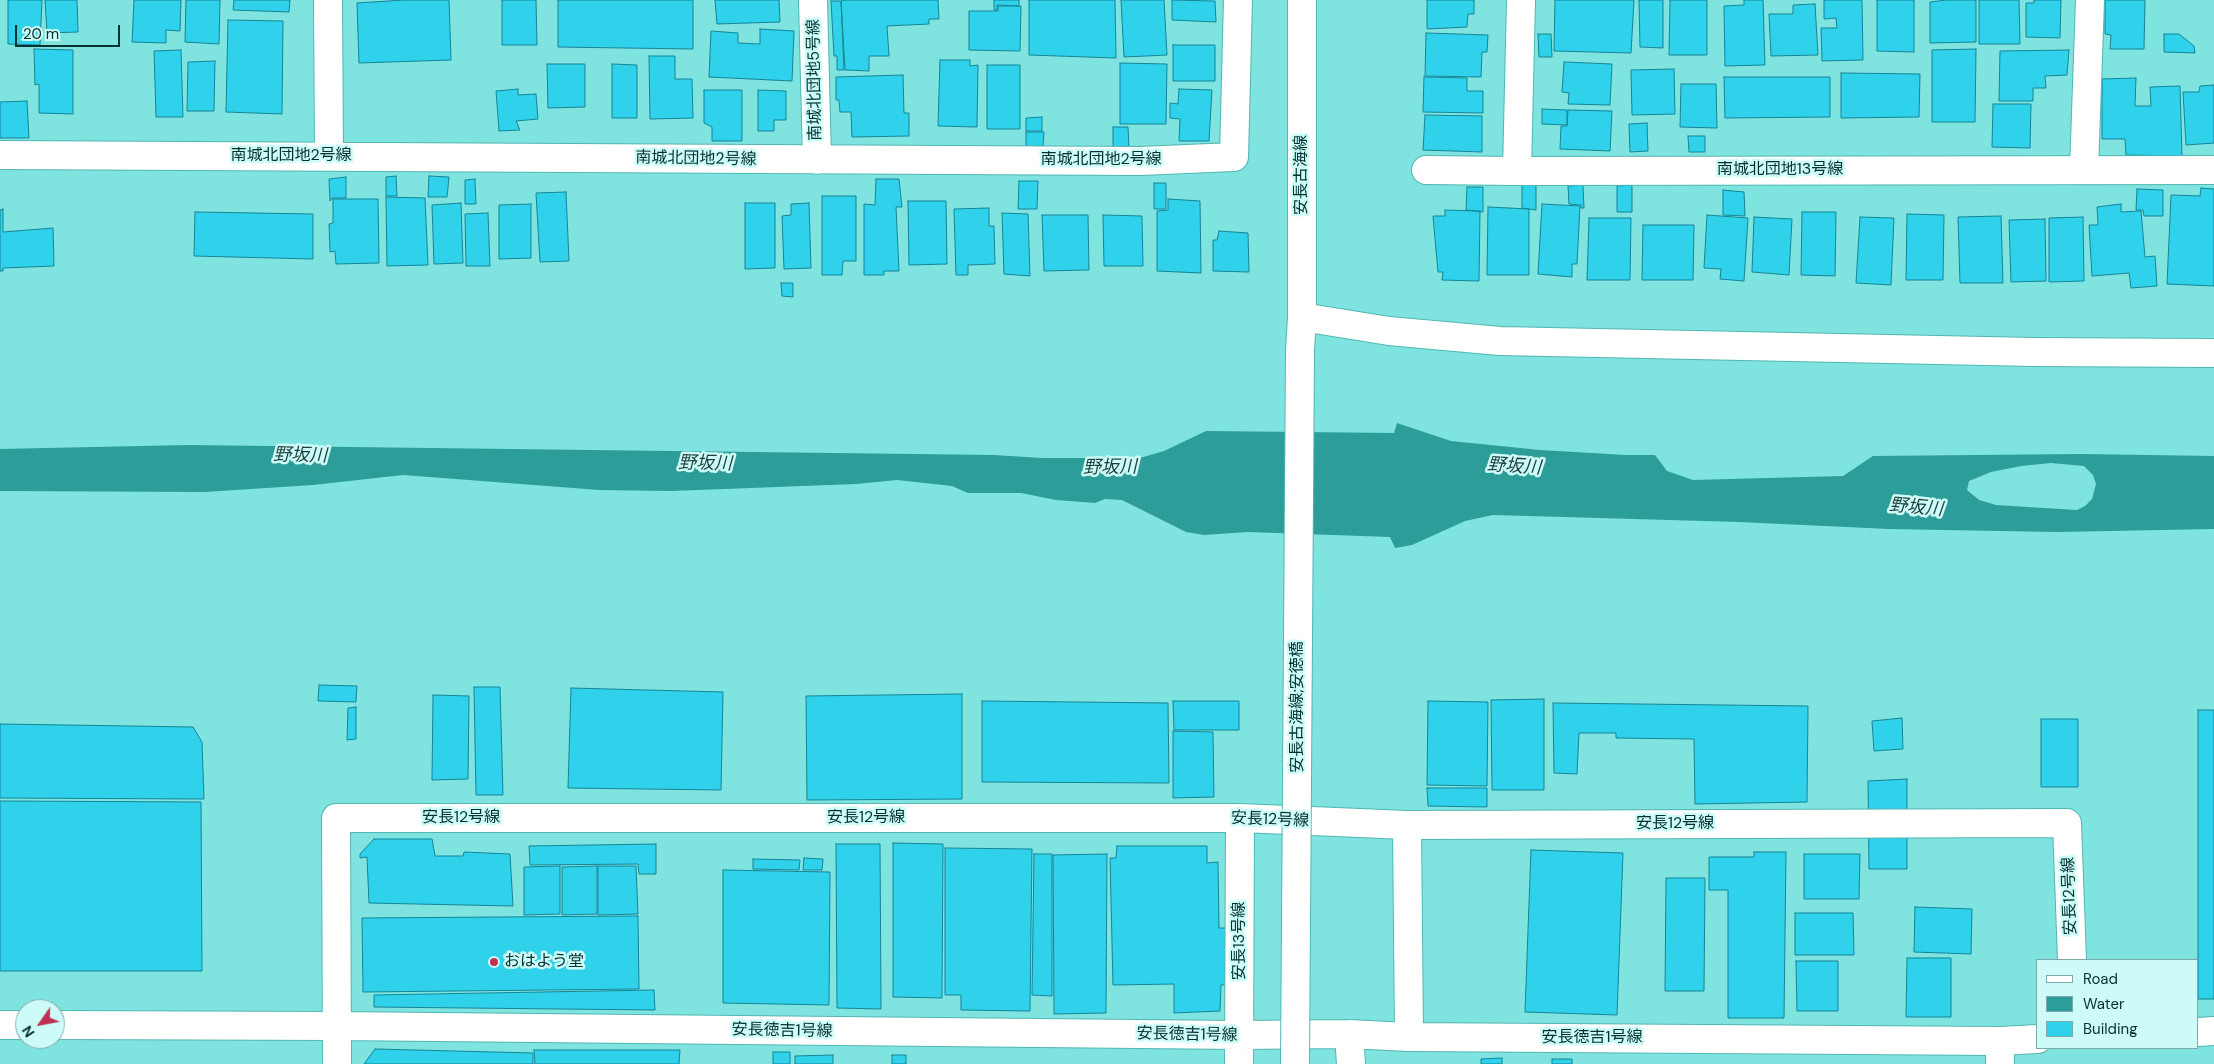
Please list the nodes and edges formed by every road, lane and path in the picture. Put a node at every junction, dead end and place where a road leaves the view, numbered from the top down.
1 (328, 0) edge
2 (813, 0) edge
3 (1238, 0) edge
4 (1302, 0) edge
5 (1522, 0) edge
6 (2090, 0) edge
7 (0, 155) edge
8 (329, 156) junction
9 (816, 160) junction
10 (1426, 170) dead end
11 (2084, 170) junction
12 (2214, 170) edge
13 (1517, 171) junction
14 (1302, 317) junction
15 (1300, 350) joint
16 (2214, 353) edge
17 (1240, 818) junction
18 (1407, 825) junction
19 (2072, 959) edge
20 (0, 1025) edge
21 (15, 1025) edge
22 (65, 1025) edge
23 (336, 1026) junction
24 (2214, 1031) edge
25 (2199, 1032) edge
26 (1349, 1034) junction
27 (1239, 1035) junction
28 (1409, 1037) junction
29 (2036, 1040) edge
30 (2000, 1052) edge
31 (336, 1064) edge
32 (1239, 1064) edge
33 (1295, 1064) edge
34 (1351, 1064) edge

1 - 8 street
2 - 9 street, 南城北団地5号線
3 - 9 street, 南城北団地2号線
4 - 14 street, 安長古海線
5 - 13 street
6 - 11 street
7 - 8 street, 南城北団地2号線
8 - 9 street, 南城北団地2号線
10 - 13 street, 南城北団地13号線
11 - 12 street, 南城北団地13号線
11 - 13 street, 南城北団地13号線
14 - 15 street, 安長古海線
14 - 16 street
15 - 33 street, 安長古海線;安徳橋, bridge
17 - 18 street, 安長12号線
17 - 23 street, 安長12号線
17 - 27 street, 安長13号線
18 - 19 street, 安長12号線
18 - 28 street
20 - 21 street
22 - 23 street, 安長徳吉1号線
23 - 27 street, 安長徳吉1号線
23 - 31 street
24 - 25 street
26 - 27 street, 安長徳吉1号線
26 - 28 street, 安長徳吉1号線
26 - 34 street
27 - 32 street, 安長13号線
28 - 30 street, 安長徳吉1号線
29 - 30 street, 安長徳吉1号線

